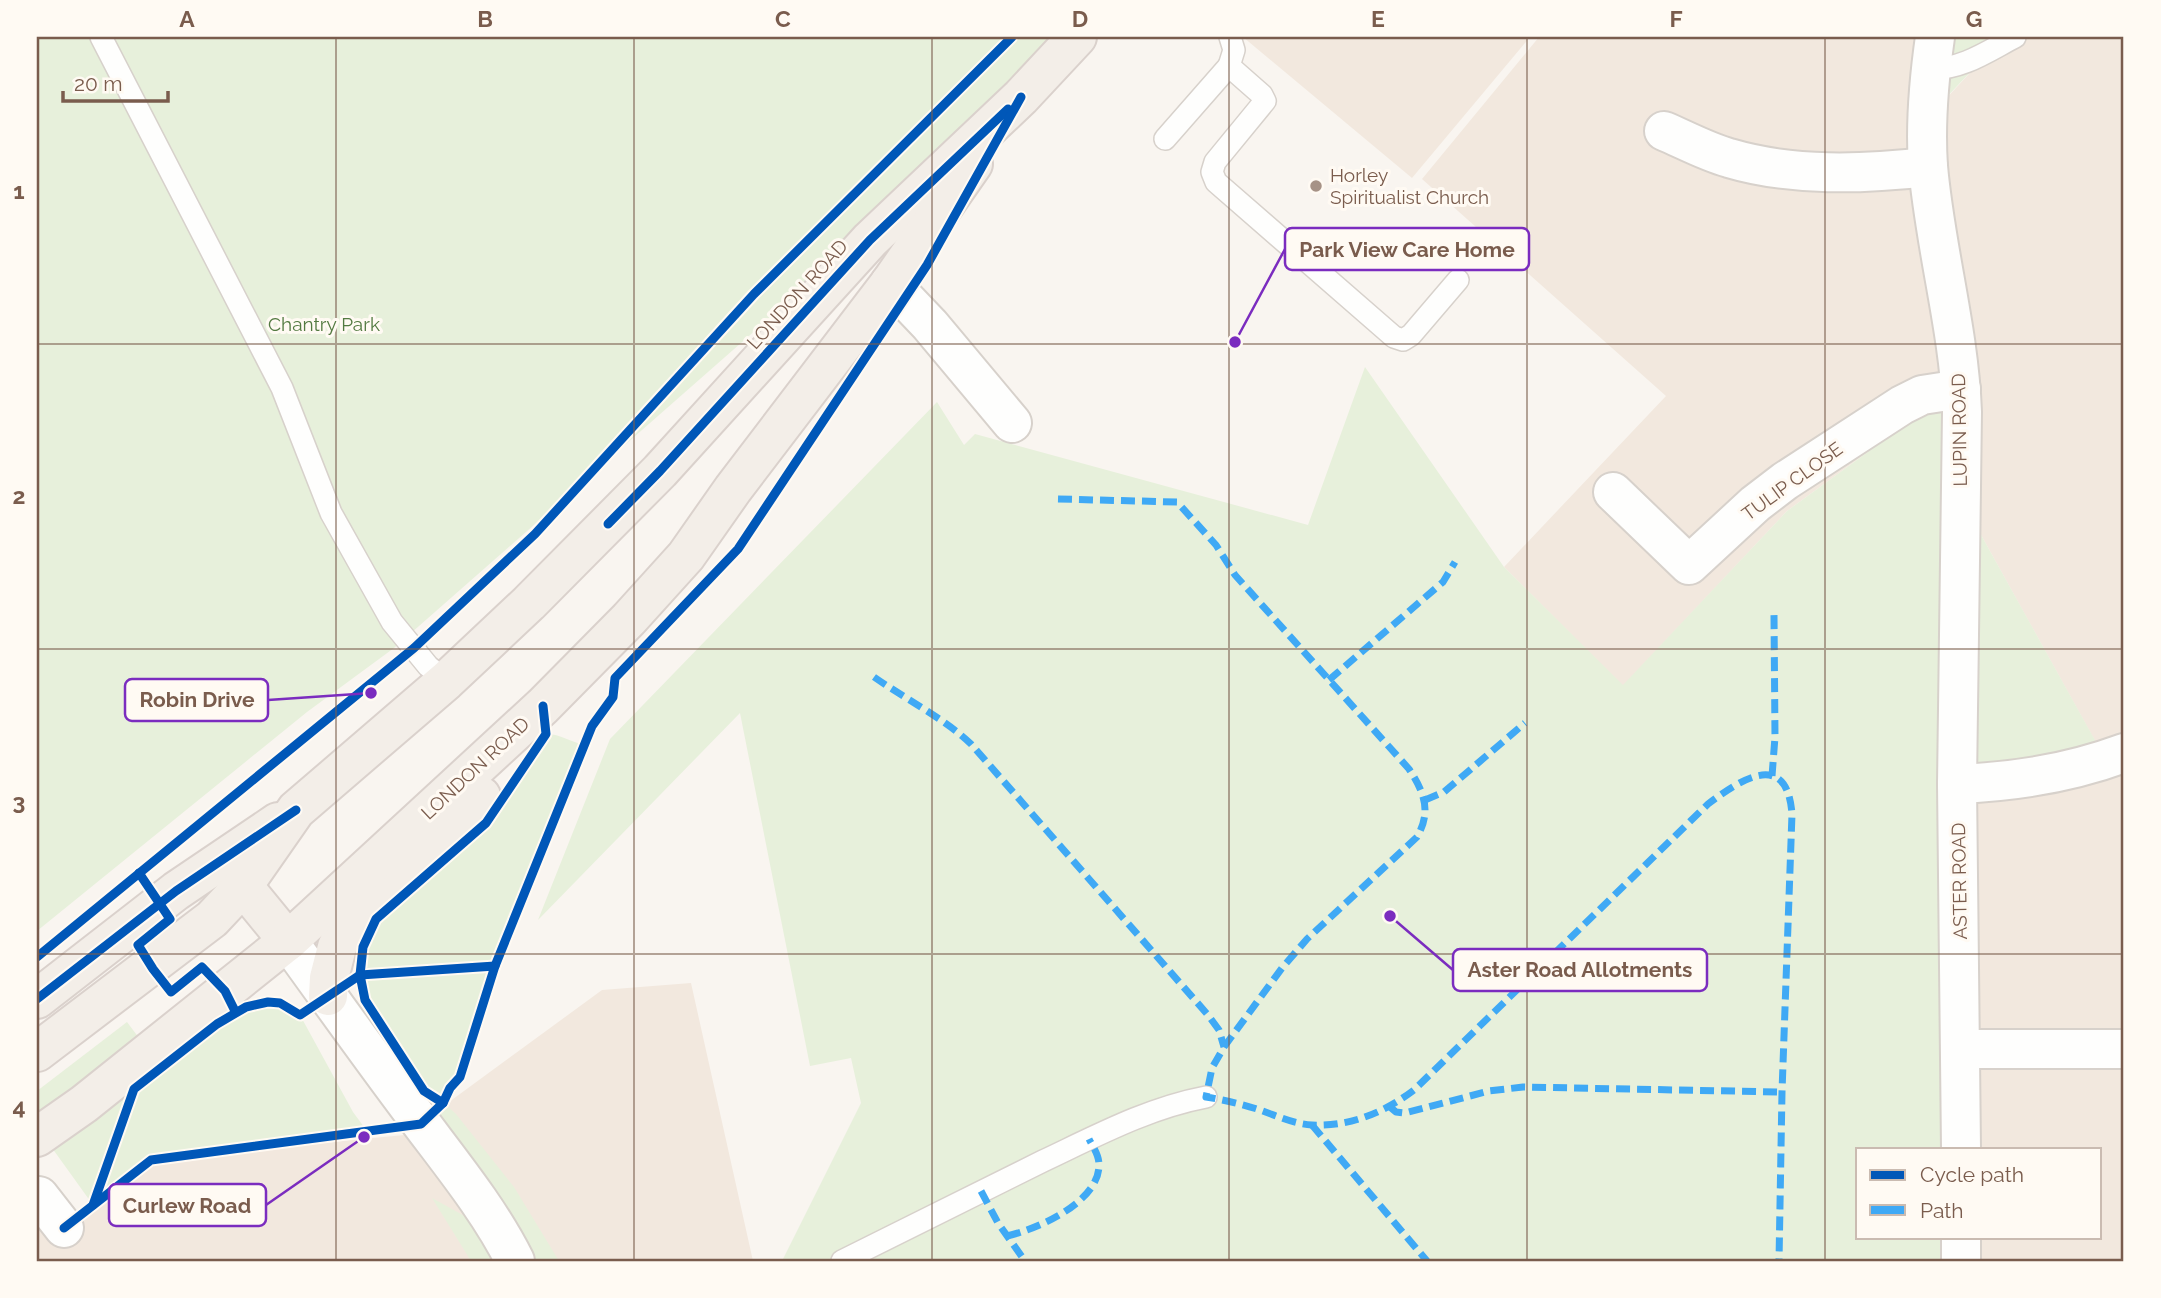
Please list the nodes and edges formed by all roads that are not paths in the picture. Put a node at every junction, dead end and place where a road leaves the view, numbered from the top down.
1 (101, 37) edge
2 (1077, 37) edge
3 (1230, 37) edge
4 (2015, 37) edge
5 (1933, 53) edge
6 (1229, 66) junction
7 (1021, 97) junction
8 (1664, 131) dead end
9 (1165, 139) dead end
10 (1928, 167) junction
11 (1458, 280) dead end
12 (890, 283) junction
13 (1961, 389) junction
14 (1012, 423) dead end
15 (1613, 492) dead end
16 (446, 681) junction
17 (528, 719) junction
18 (2124, 753) edge
19 (1957, 784) junction
20 (296, 810) junction
21 (243, 886) junction
22 (288, 941) junction
23 (328, 996) junction
24 (37, 999) edge
25 (1961, 1049) junction
26 (2124, 1049) edge
27 (37, 1052) edge
28 (1206, 1097) dead end
29 (37, 1137) edge
30 (1961, 1148) edge
31 (42, 1194) edge
32 (64, 1227) dead end
33 (1961, 1238) edge
34 (515, 1261) edge
35 (842, 1261) edge
36 (1961, 1261) edge

1 - 16 lane
2 - 7 main road, LONDON ROAD
3 - 6 lane
4 - 5 lane
5 - 10 street, LUPIN ROAD
6 - 9 lane
6 - 11 lane
7 - 12 main road, LONDON ROAD
7 - 16 main road, LONDON ROAD
8 - 10 street
10 - 13 street, LUPIN ROAD
12 - 14 street
12 - 17 main road, LONDON ROAD
13 - 15 street, TULIP CLOSE
13 - 19 street, LUPIN ROAD
16 - 20 main road, LONDON ROAD
17 - 22 main road, LONDON ROAD
17 - 23 main road
18 - 19 street
19 - 25 street, ASTER ROAD
20 - 21 main road, LONDON ROAD
20 - 24 main road
21 - 22 main road
21 - 27 main road, LONDON ROAD
22 - 23 street
22 - 29 main road, LONDON ROAD
23 - 34 street
25 - 26 street
25 - 30 street, ASTER ROAD
28 - 35 lane
31 - 32 street
33 - 36 street

